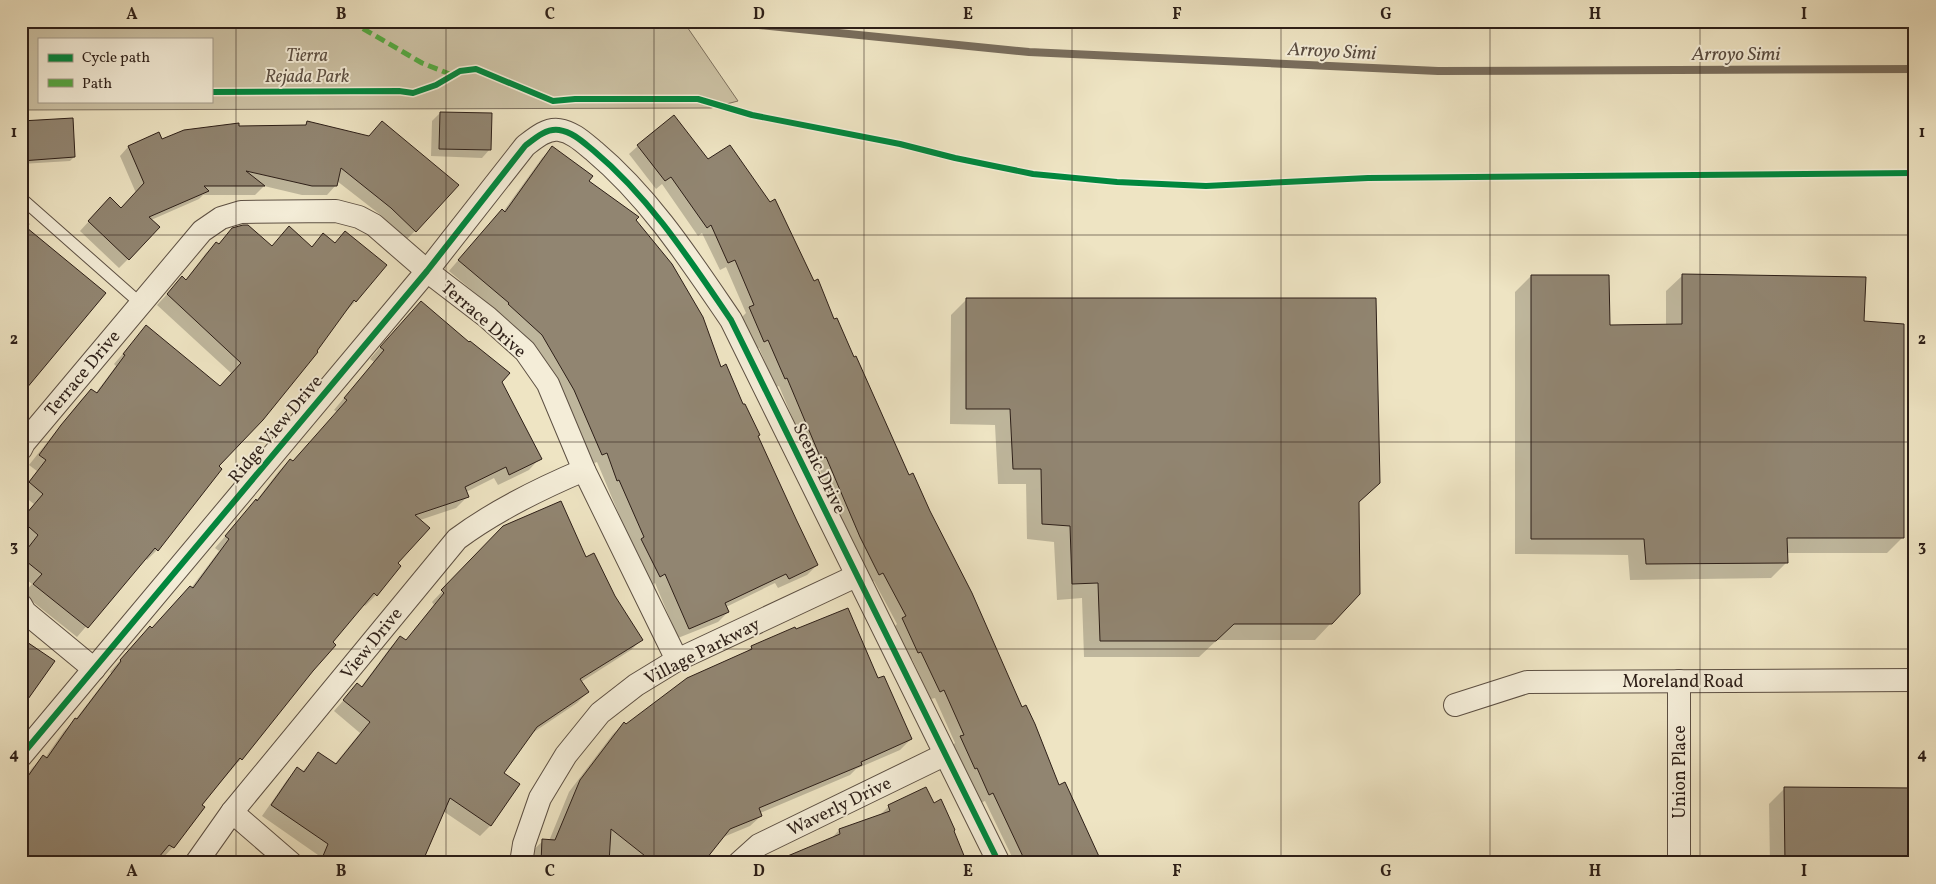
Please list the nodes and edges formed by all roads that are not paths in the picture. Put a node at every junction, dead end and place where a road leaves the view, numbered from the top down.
1 (557, 130) joint
2 (21, 198) edge
3 (427, 271) junction
4 (140, 303) junction
5 (21, 449) edge
6 (584, 470) junction
7 (856, 576) junction
8 (21, 605) edge
9 (677, 660) junction
10 (94, 669) junction
11 (1915, 680) edge
12 (1679, 681) junction
13 (1455, 705) dead end
14 (944, 755) junction
15 (21, 756) edge
16 (232, 812) junction
17 (196, 863) edge
18 (291, 863) edge
19 (521, 863) edge
20 (739, 863) edge
21 (999, 863) edge
22 (1679, 863) edge

1 - 3 street, Ridge View Drive
1 - 7 street, Scenic Drive
2 - 4 lane
3 - 4 street, Terrace Drive
3 - 6 street, Terrace Drive
3 - 10 street, Ridge View Drive
4 - 5 street, Terrace Drive
6 - 9 street, Terrace Drive
6 - 16 street, View Drive
7 - 9 street, Village Parkway
7 - 14 street, Scenic Drive
8 - 10 street
9 - 19 street, Village Parkway
10 - 15 street, Ridge View Drive
11 - 12 street, Moreland Road
12 - 13 street, Moreland Road
12 - 22 street, Union Place
14 - 20 street, Waverly Drive
14 - 21 street, Scenic Drive
16 - 17 street, View Drive
16 - 18 street

